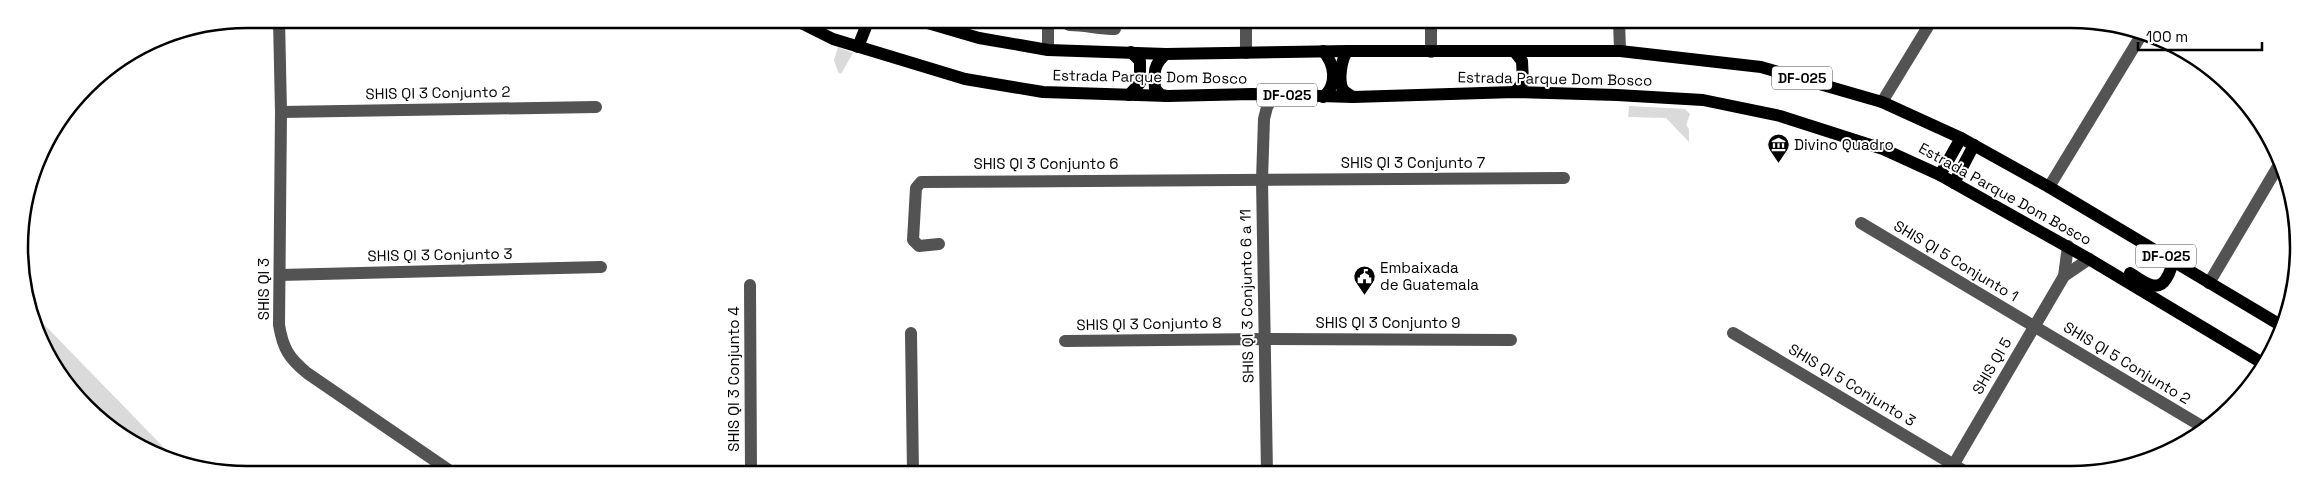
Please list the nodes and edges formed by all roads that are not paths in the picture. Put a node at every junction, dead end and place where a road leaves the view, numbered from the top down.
1 (279, 28) edge
2 (811, 28) edge
3 (865, 28) edge
4 (943, 28) edge
5 (1048, 28) edge
6 (1090, 28) edge
7 (1246, 28) edge
8 (1431, 28) edge
9 (1620, 28) edge
10 (1927, 28) edge
11 (1115, 29) dead end
12 (2139, 38) edge
13 (858, 47) junction
14 (1048, 50) junction
15 (1348, 51) junction
16 (1620, 51) junction
17 (1131, 52) junction
18 (1324, 52) junction
19 (1431, 52) junction
20 (1515, 52) junction
21 (1535, 52) junction
22 (1246, 53) junction
23 (1166, 54) junction
24 (1515, 92) junction
25 (1534, 92) junction
26 (1252, 94) junction
27 (1129, 95) junction
28 (1275, 95) junction
29 (1168, 96) junction
30 (1323, 97) junction
31 (1353, 97) junction
32 (1882, 102) junction
33 (596, 107) dead end
34 (281, 112) junction
35 (1264, 119) junction
36 (1961, 138) junction
37 (1974, 145) junction
38 (2276, 169) edge
39 (1940, 176) junction
40 (1564, 178) dead end
41 (1262, 180) junction
42 (1954, 182) junction
43 (2049, 187) junction
44 (1861, 223) dead end
45 (939, 244) dead end
46 (2068, 246) junction
47 (2089, 259) junction
48 (2172, 260) junction
49 (602, 267) dead end
50 (280, 275) junction
51 (2064, 276) junction
52 (2209, 283) junction
53 (750, 285) dead end
54 (2277, 323) edge
55 (2034, 326) junction
56 (910, 333) dead end
57 (1733, 333) dead end
58 (1264, 339) junction
59 (1511, 340) dead end
60 (1064, 341) dead end
61 (2258, 361) edge
62 (2199, 425) edge
63 (444, 466) edge
64 (751, 466) edge
65 (913, 466) edge
66 (1267, 466) edge
67 (1946, 466) edge
68 (1953, 466) edge

1 - 34 street, SHIS QI 3
2 - 13 main road, Estrada Parque Dom Bosco / DF-025
3 - 13 main road
4 - 14 main road, Estrada Parque Dom Bosco / DF-025
5 - 14 street
6 - 11 street
7 - 22 street
8 - 19 street
9 - 16 street
10 - 32 street
12 - 43 street
13 - 27 main road, Estrada Parque Dom Bosco / DF-025
14 - 17 main road, Estrada Parque Dom Bosco / DF-025
15 - 18 main road, Estrada Parque Dom Bosco / DF-025
15 - 19 main road, Estrada Parque Dom Bosco / DF-025
15 - 31 main road
16 - 21 main road, Estrada Parque Dom Bosco / DF-025
16 - 32 main road, Estrada Parque Dom Bosco / DF-025
17 - 23 main road, Estrada Parque Dom Bosco / DF-025
17 - 27 main road
18 - 22 main road, Estrada Parque Dom Bosco / DF-025
18 - 30 main road
19 - 20 main road, Estrada Parque Dom Bosco / DF-025
20 - 21 main road, Estrada Parque Dom Bosco / DF-025
20 - 24 main road
21 - 25 main road
22 - 23 main road, Estrada Parque Dom Bosco / DF-025
23 - 29 main road
24 - 25 main road, Estrada Parque Dom Bosco / DF-025
24 - 31 main road, Estrada Parque Dom Bosco / DF-025
25 - 39 main road, Estrada Parque Dom Bosco / DF-025
26 - 28 main road, Estrada Parque Dom Bosco / DF-025
26 - 29 main road, Estrada Parque Dom Bosco / DF-025
26 - 35 street, SHIS QI 3 Conjunto 6 a 11
27 - 29 main road, Estrada Parque Dom Bosco / DF-025
28 - 30 main road, Estrada Parque Dom Bosco / DF-025
28 - 35 street, SHIS QI 3 Conjunto 6 a 11
30 - 31 main road, Estrada Parque Dom Bosco / DF-025
32 - 36 main road, Estrada Parque Dom Bosco / DF-025
33 - 34 street, SHIS QI 3 Conjunto 2
34 - 50 street, SHIS QI 3
35 - 41 street, SHIS QI 3 Conjunto 6 a 11
36 - 37 main road, Estrada Parque Dom Bosco / DF-025
36 - 39 main road
37 - 42 main road
37 - 43 main road, Estrada Parque Dom Bosco / DF-025
38 - 52 street
39 - 42 main road, Estrada Parque Dom Bosco / DF-025
40 - 41 street, SHIS QI 3 Conjunto 7
41 - 45 street, SHIS QI 3 Conjunto 6
41 - 58 street, SHIS QI 3 Conjunto 6 a 11
42 - 46 main road, Estrada Parque Dom Bosco / DF-025
43 - 48 main road, Estrada Parque Dom Bosco / DF-025
44 - 55 street, SHIS QI 5 Conjunto 1
46 - 47 main road, Estrada Parque Dom Bosco / DF-025
46 - 51 street, SHIS QI 5
47 - 48 main road
47 - 51 street, SHIS QI 5
47 - 61 main road, Estrada Parque Dom Bosco / DF-025
48 - 52 main road, Estrada Parque Dom Bosco / DF-025
49 - 50 street, SHIS QI 3 Conjunto 3
50 - 63 street, SHIS QI 3
51 - 55 street, SHIS QI 5
52 - 54 main road, Estrada Parque Dom Bosco / DF-025
53 - 64 street, SHIS QI 3 Conjunto 4
55 - 62 street, SHIS QI 5 Conjunto 2
55 - 68 street, SHIS QI 5
56 - 65 street
57 - 67 street, SHIS QI 5 Conjunto 3
58 - 59 street, SHIS QI 3 Conjunto 9
58 - 60 street, SHIS QI 3 Conjunto 8
58 - 66 street, SHIS QI 3 Conjunto 6 a 11

